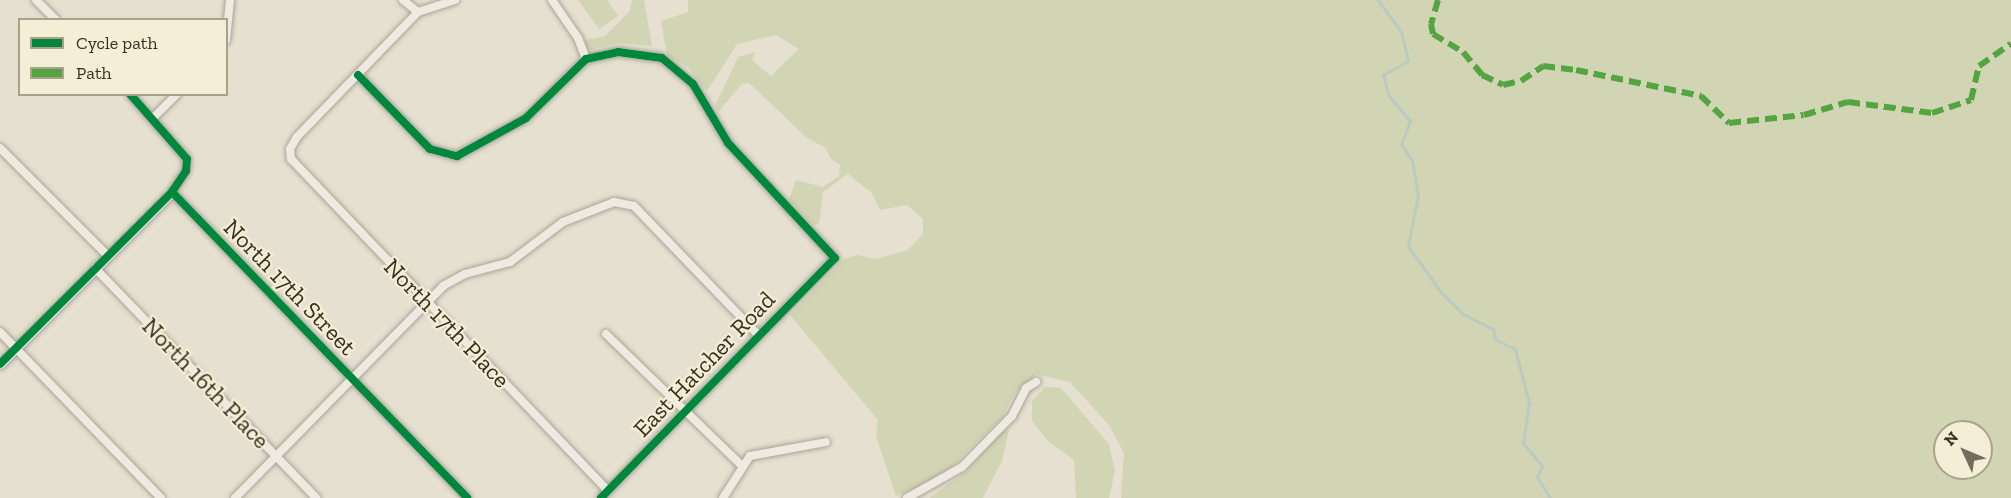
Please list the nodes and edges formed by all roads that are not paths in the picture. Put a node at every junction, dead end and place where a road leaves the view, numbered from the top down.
1 (36, 0) edge
2 (230, 0) edge
3 (403, 0) edge
4 (455, 0) edge
5 (552, 0) edge
6 (418, 12) junction
7 (54, 18) edge
8 (228, 20) edge
9 (586, 59) junction
10 (358, 75) junction
11 (132, 96) edge
12 (175, 96) edge
13 (153, 118) junction
14 (0, 148) edge
15 (172, 192) junction
16 (107, 255) junction
17 (95, 268) junction
18 (427, 302) junction
19 (0, 332) edge
20 (606, 334) dead end
21 (759, 336) junction
22 (17, 348) junction
23 (0, 364) edge
24 (351, 378) junction
25 (1035, 382) dead end
26 (685, 412) junction
27 (826, 442) dead end
28 (276, 456) junction
29 (741, 465) junction
30 (608, 491) junction
31 (161, 498) edge
32 (234, 498) edge
33 (316, 498) edge
34 (466, 498) edge
35 (601, 498) edge
36 (723, 498) edge
37 (907, 498) edge

1 - 7 street
2 - 8 street
3 - 6 street
4 - 6 street
5 - 9 street
6 - 10 street
9 - 10 street
9 - 21 street, East Hatcher Road
10 - 18 street, North 17th Place
11 - 13 street
12 - 13 street
13 - 15 street
14 - 16 street
15 - 16 street
15 - 24 street, North 17th Street
16 - 17 street
17 - 22 street
17 - 28 street, North 16th Place
18 - 21 street
18 - 24 street
18 - 30 street, North 17th Place
19 - 22 street
20 - 26 street
21 - 26 street, East Hatcher Road
22 - 23 street
22 - 31 street
24 - 28 street
24 - 34 street, North 17th Street
25 - 37 street
26 - 29 street
26 - 30 street, East Hatcher Road
27 - 29 street
28 - 32 street
28 - 33 street, North 16th Place
29 - 36 street
30 - 35 street, East Hatcher Road

